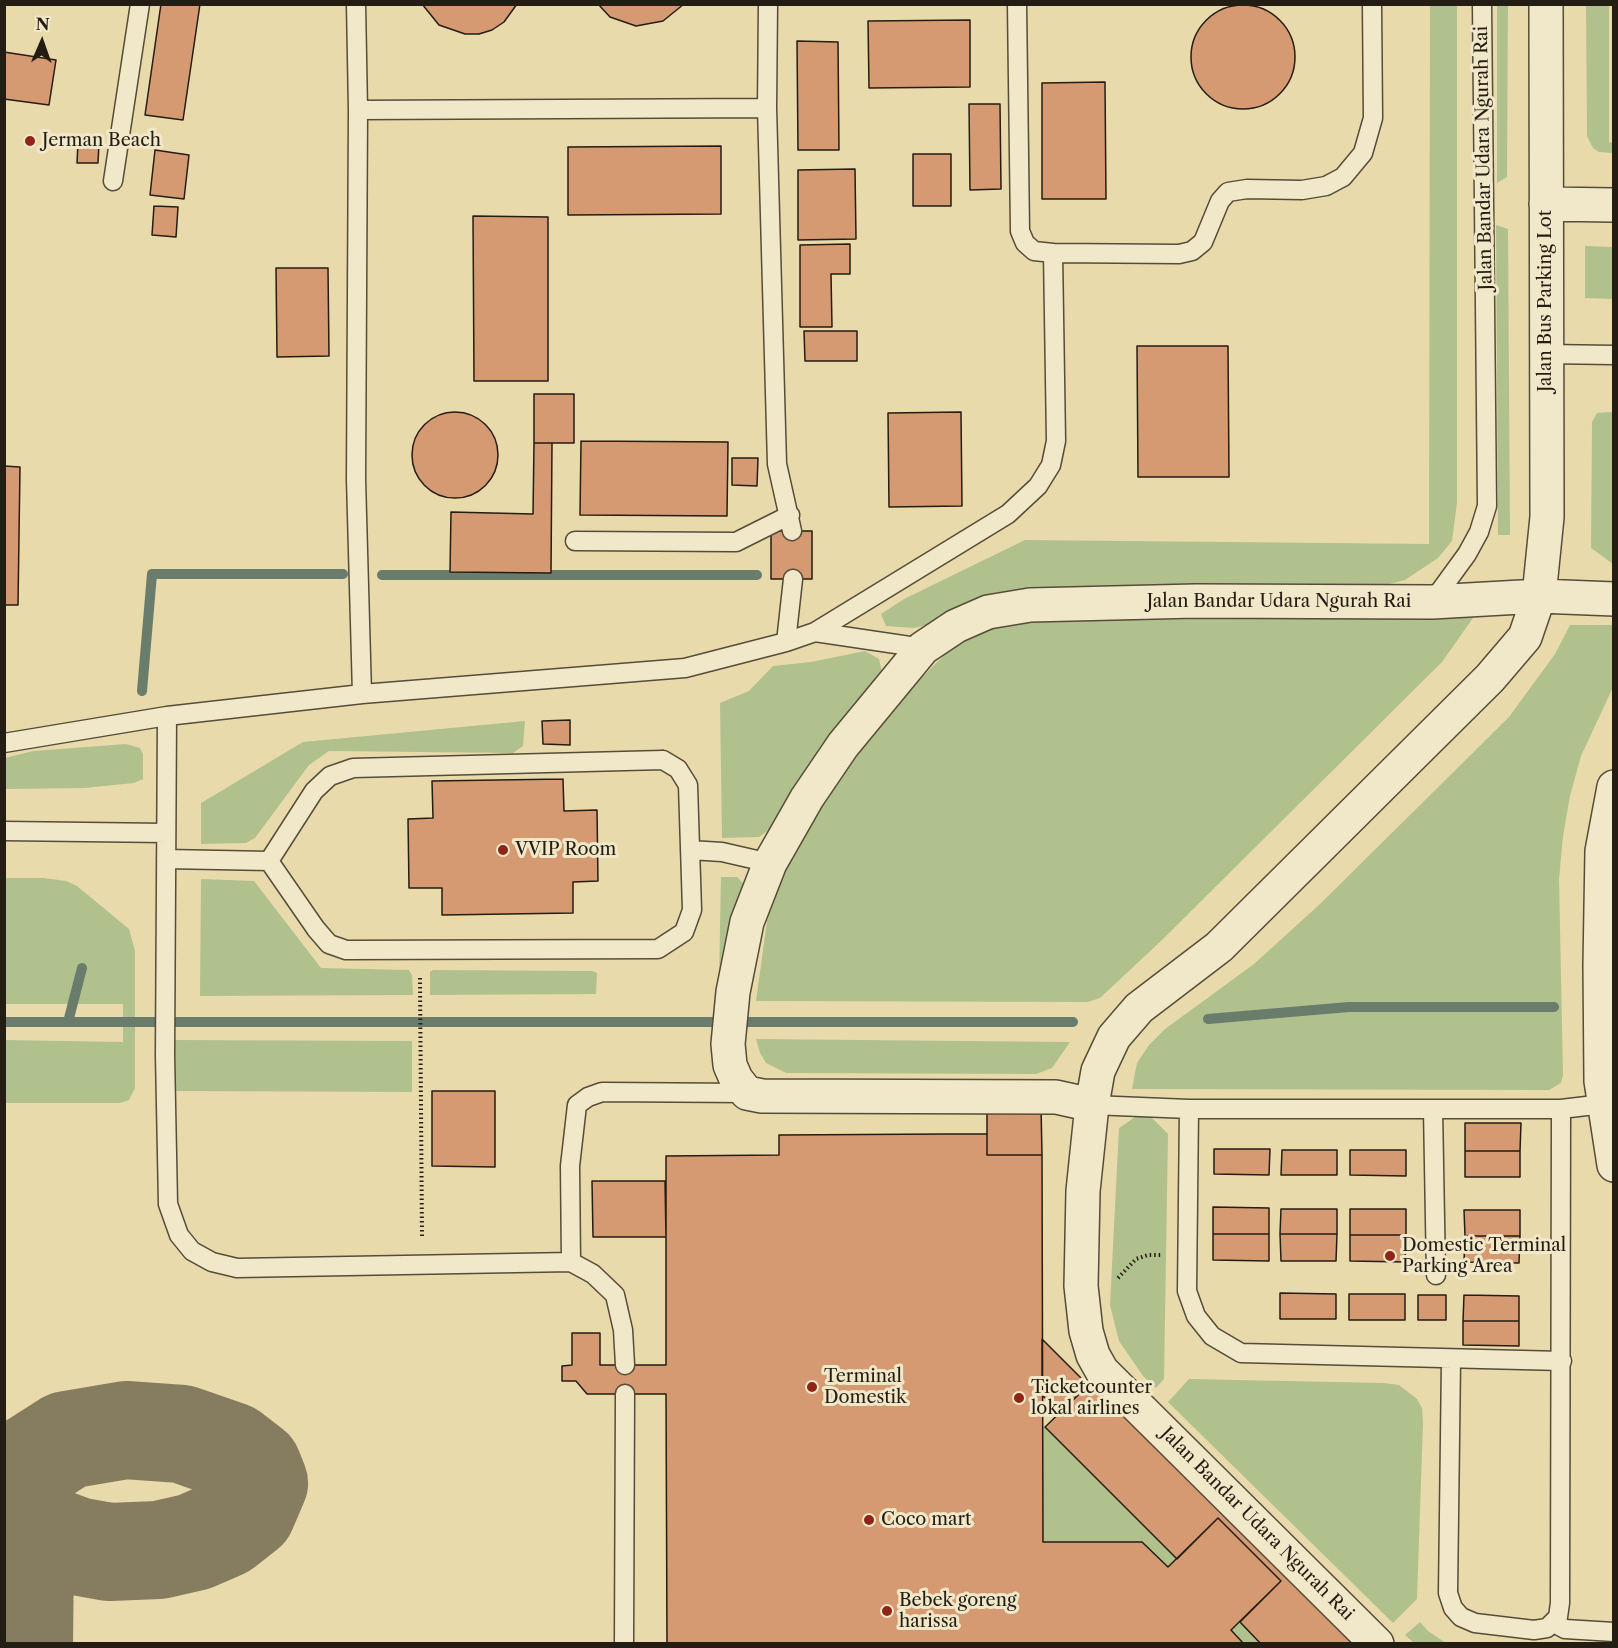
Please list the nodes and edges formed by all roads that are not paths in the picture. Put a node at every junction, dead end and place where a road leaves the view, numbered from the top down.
1 (140, 4) edge
2 (356, 4) edge
3 (768, 4) edge
4 (1017, 4) edge
5 (1372, 4) edge
6 (1482, 4) edge
7 (1545, 4) edge
8 (767, 108) junction
9 (358, 110) junction
10 (113, 181) dead end
11 (1546, 204) junction
12 (1614, 205) edge
13 (1053, 253) junction
14 (1546, 354) junction
15 (1614, 355) edge
16 (575, 541) dead end
17 (794, 579) dead end
18 (1539, 597) junction
19 (1614, 599) edge
20 (1432, 602) junction
21 (815, 632) junction
22 (786, 642) junction
23 (923, 648) junction
24 (362, 694) junction
25 (167, 716) junction
26 (4, 743) edge
27 (1614, 787) edge
28 (4, 831) edge
29 (166, 833) junction
30 (690, 850) junction
31 (166, 858) junction
32 (269, 861) junction
33 (770, 864) junction
34 (1607, 965) edge
35 (747, 1093) junction
36 (1608, 1104) edge
37 (1092, 1105) junction
38 (1561, 1108) junction
39 (1189, 1109) junction
40 (1433, 1109) junction
41 (1614, 1165) edge
42 (570, 1262) junction
43 (1436, 1275) dead end
44 (1451, 1360) junction
45 (1562, 1361) junction
46 (625, 1365) dead end
47 (625, 1394) dead end
48 (1554, 1623) junction
49 (1614, 1632) edge
50 (624, 1644) edge
51 (1377, 1644) edge

1 - 10 lane
2 - 9 lane
3 - 8 lane
4 - 13 lane
5 - 13 lane
6 - 20 lane, Jalan Bandar Udara Ngurah Rai
7 - 11 street, Jalan Bus Parking Lot
8 - 9 lane
8 - 16 lane
9 - 24 lane
11 - 12 street
11 - 14 street, Jalan Bus Parking Lot
13 - 21 lane
14 - 15 lane
14 - 18 street, Jalan Bus Parking Lot
17 - 22 lane
18 - 19 street
18 - 20 street
18 - 37 street, Jalan Bandar Udara Ngurah Rai
20 - 23 street, Jalan Bandar Udara Ngurah Rai
21 - 22 lane
21 - 23 lane
22 - 24 lane
23 - 33 street, Jalan Bandar Udara Ngurah Rai
24 - 25 lane
25 - 26 lane
25 - 29 lane
27 - 34 street
28 - 29 lane
29 - 31 lane
30 - 32 lane
30 - 32 lane
30 - 33 lane
31 - 32 lane
31 - 42 lane
33 - 35 street, Jalan Bandar Udara Ngurah Rai
34 - 36 street
35 - 37 street
35 - 42 lane
36 - 38 lane
36 - 41 street
37 - 39 lane
37 - 51 street, Jalan Bandar Udara Ngurah Rai
38 - 40 lane
38 - 45 lane
39 - 40 lane
39 - 44 lane
40 - 43 lane
42 - 46 lane
44 - 45 lane
44 - 48 lane
45 - 48 lane
47 - 50 lane
48 - 49 lane

